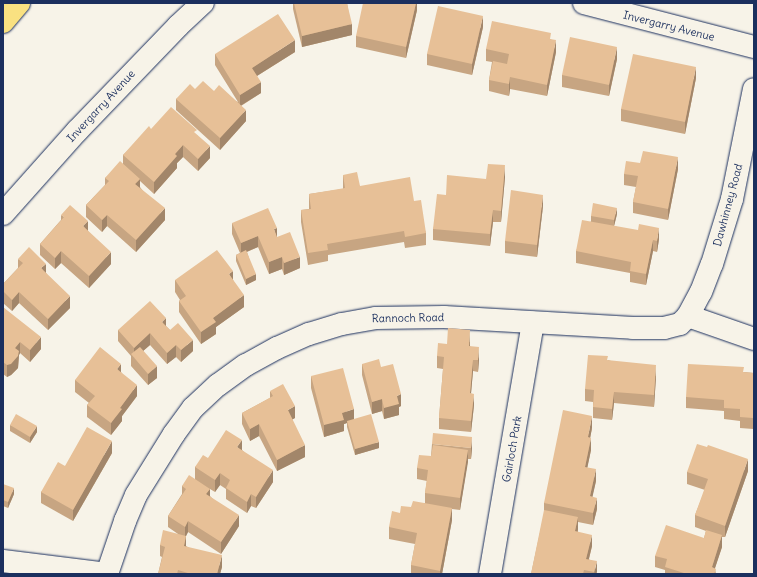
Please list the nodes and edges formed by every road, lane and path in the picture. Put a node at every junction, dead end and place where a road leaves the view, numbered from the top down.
1 (19, 3) edge
2 (203, 3) edge
3 (584, 3) edge
4 (3, 22) edge
5 (754, 47) edge
6 (754, 89) edge
7 (3, 214) edge
8 (688, 316) junction
9 (533, 323) junction
10 (754, 339) edge
11 (3, 561) edge
12 (107, 574) edge
13 (490, 574) edge

1 - 4 highway
2 - 7 street, Invergarry Avenue
3 - 5 street, Invergarry Avenue
6 - 8 street, Dawhinney Road
8 - 9 street, Rannoch Road
8 - 10 street
9 - 12 street, Rannoch Road
9 - 13 street, Gairloch Park
11 - 12 street

